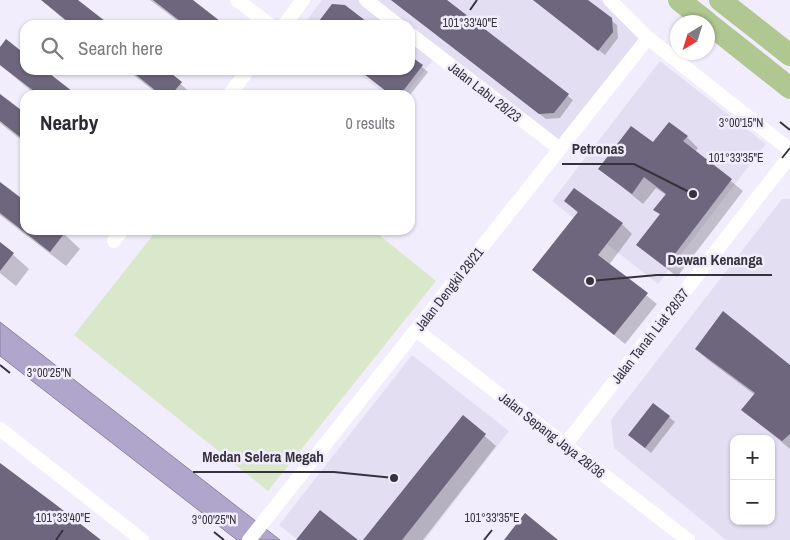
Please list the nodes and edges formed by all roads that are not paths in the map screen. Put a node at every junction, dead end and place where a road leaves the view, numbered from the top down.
1 (237, 0) edge
2 (303, 0) edge
3 (366, 0) edge
4 (610, 0) edge
5 (679, 0) edge
6 (720, 0) edge
7 (697, 15) edge
8 (263, 20) edge
9 (288, 20) edge
10 (392, 20) edge
11 (715, 29) edge
12 (415, 38) edge
13 (648, 38) junction
14 (790, 55) edge
15 (244, 75) edge
16 (788, 88) edge
17 (233, 90) edge
18 (560, 149) junction
19 (790, 150) edge
20 (790, 156) edge
21 (416, 330) junction
22 (0, 429) edge
23 (565, 445) junction
24 (142, 540) edge
25 (249, 540) edge
26 (688, 540) edge

1 - 8 street
2 - 9 street
3 - 10 street
4 - 13 street
5 - 7 main road
6 - 14 main road
11 - 16 main road
12 - 18 street, Jalan Labu 28/23
13 - 18 street, Jalan Dengkil 28/21
13 - 19 street
15 - 17 street
18 - 21 street, Jalan Dengkil 28/21
20 - 23 street, Jalan Tanah Liat 28/37
21 - 23 street, Jalan Sepang Jaya 28/36
21 - 25 street, Jalan Dengkil 28/21
22 - 24 street
23 - 26 street, Jalan Sepang Jaya 28/36

